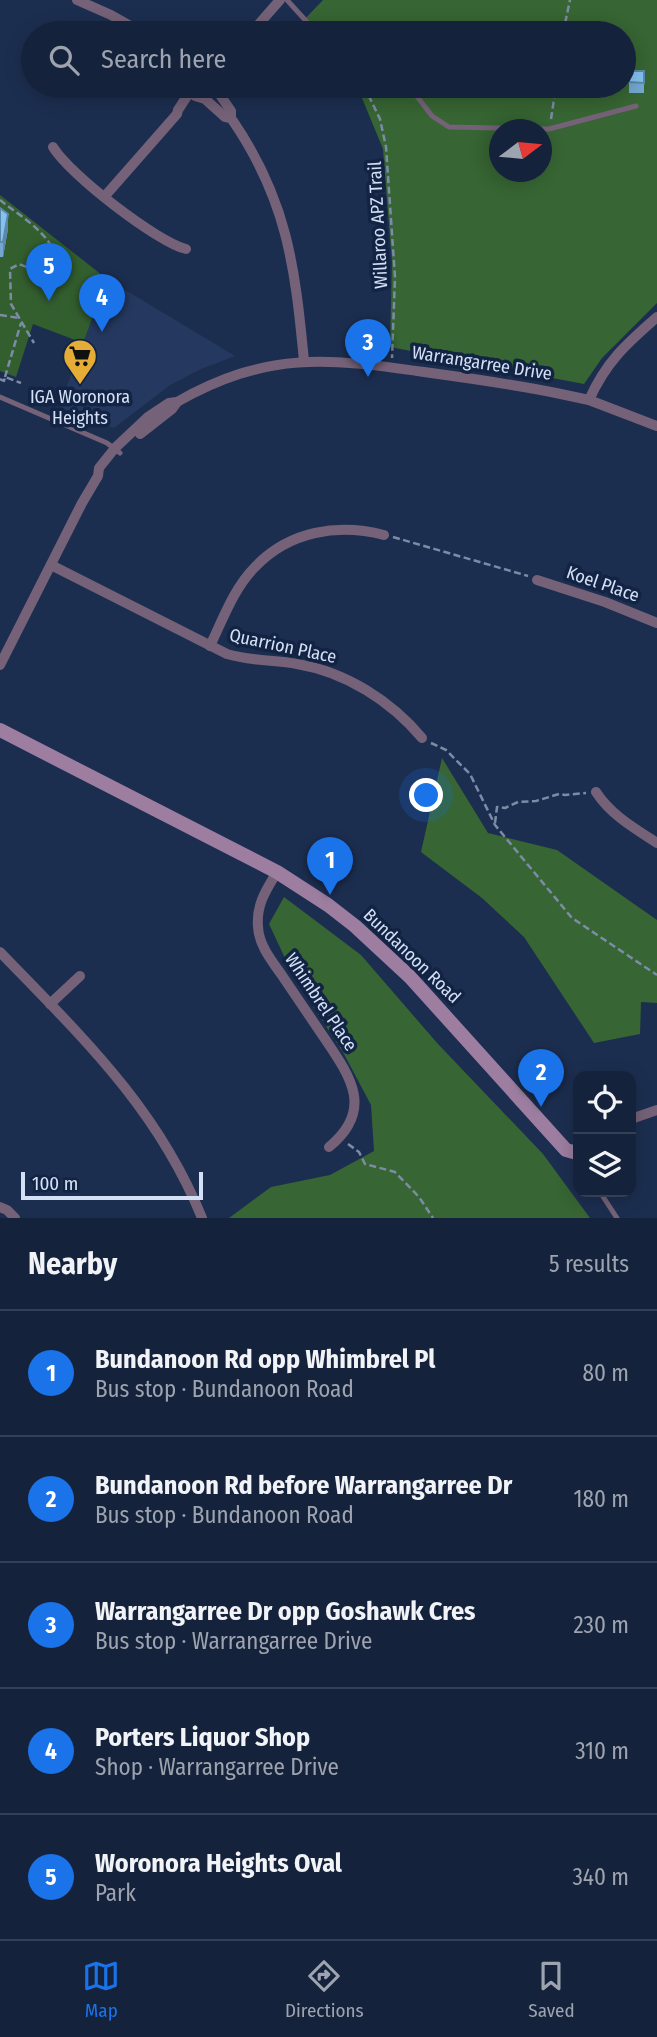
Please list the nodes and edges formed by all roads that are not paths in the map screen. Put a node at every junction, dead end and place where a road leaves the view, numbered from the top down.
1 (77, 0) edge
2 (280, 0) edge
3 (287, 0) edge
4 (121, 21) edge
5 (262, 21) edge
6 (306, 21) edge
7 (191, 98) edge
8 (202, 98) edge
9 (223, 98) edge
10 (418, 98) edge
11 (636, 106) dead end
12 (231, 118) junction
13 (53, 147) dead end
14 (104, 196) junction
15 (186, 249) dead end
16 (657, 317) edge
17 (304, 361) junction
18 (0, 397) edge
19 (589, 400) junction
20 (657, 426) edge
21 (118, 451) junction
22 (384, 535) road end
23 (51, 565) junction
24 (537, 580) road end
25 (657, 623) edge
26 (210, 646) junction
27 (0, 665) edge
28 (0, 730) edge
29 (422, 738) road end
30 (596, 792) road end
31 (657, 843) edge
32 (277, 872) junction
33 (0, 952) edge
34 (80, 976) dead end
35 (50, 1004) junction
36 (657, 1110) edge
37 (636, 1117) edge
38 (329, 1147) dead end
39 (573, 1152) edge
40 (603, 1197) edge
41 (0, 1207) edge
42 (15, 1218) edge
43 (202, 1218) edge
44 (617, 1218) edge

1 - 4 street
2 - 5 street
3 - 6 lane
7 - 14 street
8 - 12 street
9 - 12 street
10 - 11 lane
12 - 17 street
13 - 14 street
14 - 15 street
16 - 19 street
17 - 19 street, Warrangarree Drive
17 - 21 street, Warrangarree Drive
18 - 21 lane
19 - 20 street, Warrangarree Drive
21 - 23 street, Warrangarree Drive
22 - 26 street
23 - 26 street, Quarrion Place
23 - 27 street, Warrangarree Drive
24 - 25 street, Koel Place
26 - 29 street, Quarrion Place
28 - 32 street, Bundanoon Road
30 - 31 street
32 - 38 street, Whimbrel Place
32 - 39 street, Bundanoon Road
33 - 35 street
34 - 35 street
35 - 43 street
36 - 37 street
40 - 44 lane
41 - 42 street

